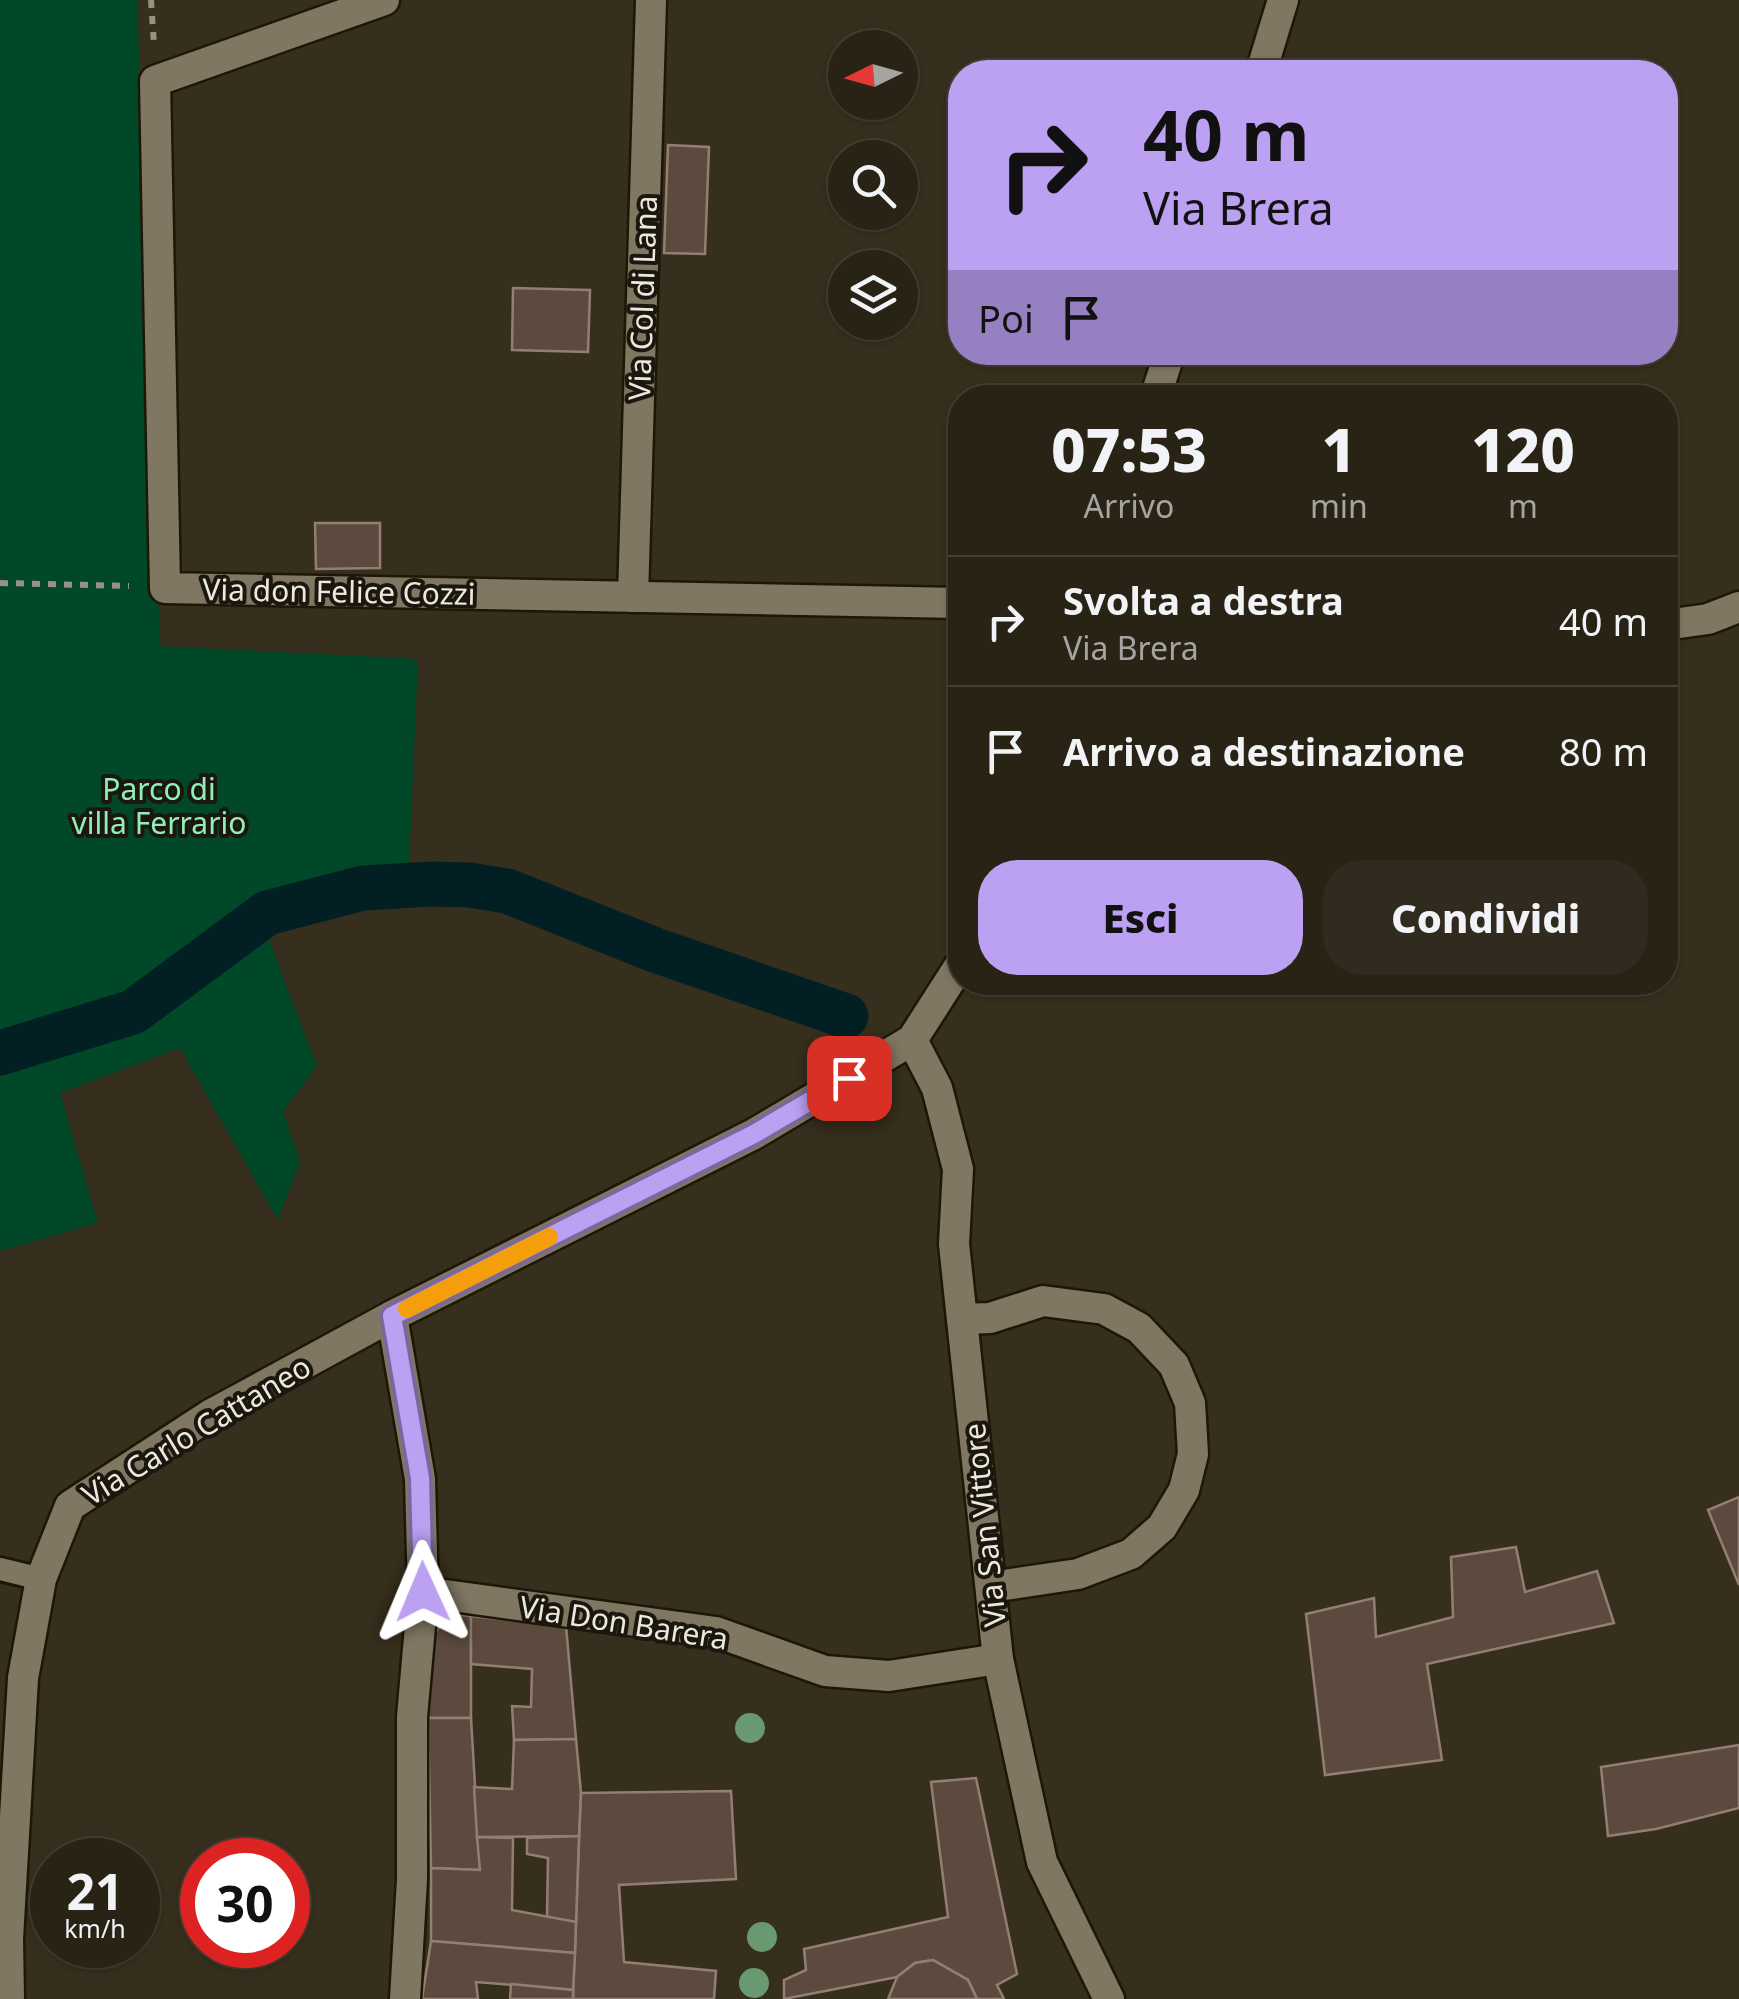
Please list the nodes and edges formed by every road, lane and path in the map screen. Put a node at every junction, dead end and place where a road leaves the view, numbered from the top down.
1 (384, 0) edge
2 (652, 0) edge
3 (1283, 0) edge
4 (1265, 60) edge
5 (0, 583) edge
6 (165, 588) junction
7 (633, 596) junction
8 (948, 603) edge
9 (1739, 607) edge
10 (1678, 624) edge
11 (948, 984) edge
12 (912, 1040) junction
13 (392, 1316) junction
14 (962, 1318) junction
15 (0, 1569) edge
16 (41, 1579) junction
17 (991, 1588) junction
18 (423, 1592) junction
19 (998, 1658) junction
20 (10, 1999) edge
21 (404, 1999) edge
22 (1109, 1999) edge

1 - 6 street, Via don Felice Cozzi
2 - 7 street, Via Col di Lana
3 - 4 street
5 - 6 path
6 - 7 street, Via don Felice Cozzi
7 - 8 street, Via don Felice Cozzi
9 - 10 street
11 - 12 street
12 - 13 street, Via Carlo Cattaneo
12 - 14 street, Via San Vittore
13 - 16 street, Via Carlo Cattaneo
13 - 18 street
14 - 17 street, Via San Vittore
14 - 17 street
15 - 16 lane
16 - 20 street, Via Carlo Cattaneo
17 - 19 street, Via San Vittore
18 - 19 street, Via Don Barera
18 - 21 street
19 - 22 street, Via San Vittore

